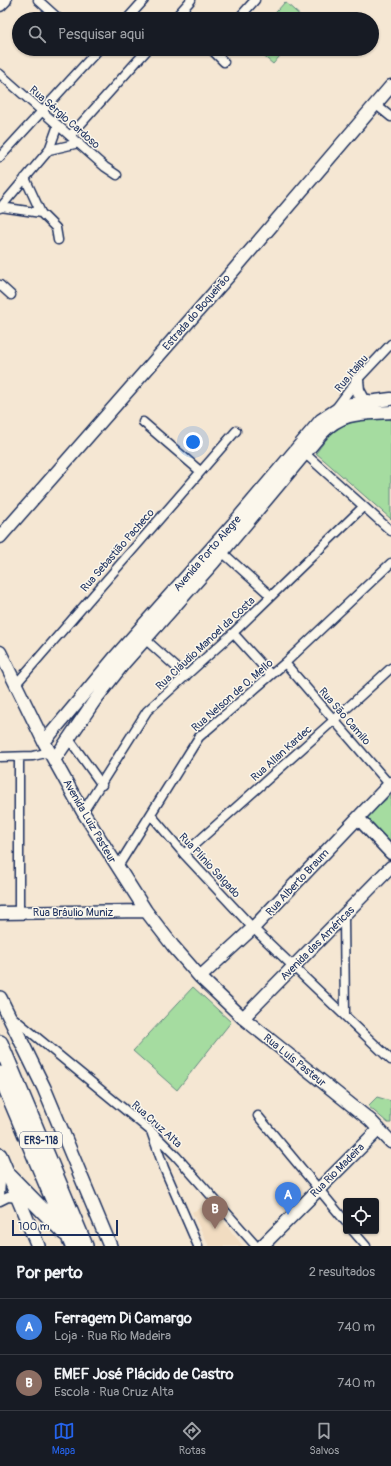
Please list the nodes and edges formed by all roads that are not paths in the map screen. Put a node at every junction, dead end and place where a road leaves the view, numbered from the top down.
1 (5, 0) edge
2 (38, 0) edge
3 (144, 0) edge
4 (191, 0) edge
5 (255, 0) edge
6 (0, 5) edge
7 (51, 12) edge
8 (133, 12) edge
9 (181, 12) edge
10 (244, 12) edge
11 (91, 56) edge
12 (142, 56) edge
13 (218, 56) edge
14 (224, 62) dead end
15 (0, 74) edge
16 (391, 86) edge
17 (375, 104) junction
18 (41, 111) junction
19 (391, 117) edge
20 (58, 125) junction
21 (70, 136) junction
22 (79, 143) junction
23 (49, 150) junction
24 (0, 157) edge
25 (117, 175) dead end
26 (25, 178) junction
27 (1, 207) edge
28 (42, 212) junction
29 (58, 240) dead end
30 (0, 285) edge
31 (11, 295) dead end
32 (391, 344) edge
33 (357, 380) junction
34 (391, 399) edge
35 (369, 401) junction
36 (391, 412) edge
37 (337, 414) junction
38 (143, 422) dead end
39 (236, 431) dead end
40 (301, 449) junction
41 (200, 471) junction
42 (363, 507) junction
43 (237, 528) junction
44 (391, 531) edge
45 (0, 537) edge
46 (222, 552) junction
47 (391, 563) edge
48 (179, 594) junction
49 (271, 596) junction
50 (233, 633) junction
51 (146, 640) junction
52 (0, 652) edge
53 (119, 660) junction
54 (285, 663) junction
55 (391, 668) edge
56 (271, 675) junction
57 (186, 676) junction
58 (16, 684) junction
59 (334, 720) junction
60 (69, 739) junction
61 (49, 751) junction
62 (0, 757) edge
63 (19, 757) junction
64 (390, 783) edge
65 (102, 785) junction
66 (83, 812) junction
67 (151, 815) junction
68 (358, 818) junction
69 (184, 854) junction
70 (391, 854) edge
71 (391, 867) edge
72 (117, 868) junction
73 (146, 911) junction
74 (19, 912) junction
75 (0, 913) edge
76 (344, 915) junction
77 (253, 928) junction
78 (293, 967) junction
79 (200, 977) junction
80 (0, 998) edge
81 (6, 1012) junction
82 (345, 1016) junction
83 (243, 1018) junction
84 (31, 1031) junction
85 (18, 1037) junction
86 (0, 1043) edge
87 (391, 1060) edge
88 (0, 1074) edge
89 (258, 1116) dead end
90 (379, 1129) junction
91 (152, 1132) junction
92 (391, 1142) edge
93 (1, 1156) edge
94 (176, 1156) junction
95 (164, 1168) junction
96 (8, 1175) junction
97 (318, 1188) junction
98 (0, 1195) edge
99 (19, 1198) junction
100 (0, 1201) edge
101 (343, 1218) edge
102 (356, 1234) edge
103 (71, 1242) edge
104 (38, 1246) edge
105 (85, 1246) edge
106 (110, 1246) edge
107 (198, 1246) edge
108 (256, 1246) edge
109 (262, 1246) edge
110 (366, 1246) edge

1 - 6 street
2 - 7 street
3 - 8 street
4 - 9 street
5 - 10 street
11 - 18 street
12 - 21 street
13 - 14 street
15 - 18 street, Rua Sérgio Cardoso
16 - 17 street, Estrada do Boqueirão
17 - 19 street
17 - 45 street, Estrada do Boqueirão
18 - 20 street, Rua Sérgio Cardoso
18 - 24 street
20 - 21 street, Rua Sérgio Cardoso
20 - 23 street
21 - 22 street, Rua Sérgio Cardoso
22 - 23 street
22 - 25 street, Rua Sérgio Cardoso
23 - 26 street
26 - 27 street
26 - 28 street
27 - 28 street
28 - 29 street
30 - 31 street
32 - 33 street, Rua Itaipu
33 - 35 street
33 - 37 street, Rua Itaipu
34 - 35 street, Avenida Porto Alegre
35 - 37 street, Avenida Porto Alegre
36 - 37 street, Avenida Porto Alegre
37 - 40 street, Avenida Porto Alegre
38 - 41 street
39 - 41 street, Rua Sebastião Pacheco
40 - 42 street
40 - 43 street, Avenida Porto Alegre
41 - 58 street, Rua Sebastião Pacheco
42 - 44 street
42 - 49 street, Rua Cláudio Manoel da Costa
43 - 46 street, Avenida Porto Alegre
43 - 48 street, Avenida Porto Alegre
46 - 48 street, Avenida Porto Alegre
46 - 49 street
47 - 54 street, Rua Nelson de O. Mello
48 - 51 street, Avenida Porto Alegre
48 - 53 street, Avenida Porto Alegre
49 - 50 street, Rua Cláudio Manoel da Costa
50 - 56 street
50 - 57 street, Rua Cláudio Manoel da Costa
51 - 53 street, Avenida Porto Alegre
51 - 57 street
52 - 58 street, Avenida Luiz Pasteur
53 - 60 street, Avenida Porto Alegre
53 - 61 street, Avenida Porto Alegre
54 - 56 street, Rua Nelson de O. Mello
54 - 59 street, Rua São Camilo
55 - 59 street, Rua Allan Kardec
56 - 67 street, Rua Nelson de O. Mello
57 - 65 street, Rua Cláudio Manoel da Costa
58 - 61 street, Avenida Luiz Pasteur
59 - 64 street, Rua São Camilo
59 - 69 street, Rua Allan Kardec
60 - 61 street, Avenida Porto Alegre
60 - 65 street
61 - 63 street
61 - 66 street, Avenida Luiz Pasteur
62 - 63 street
63 - 74 street
64 - 68 street, Rua Alberto Braum
65 - 66 street, Rua Cláudio Manoel da Costa
66 - 72 street, Avenida Luiz Pasteur
67 - 69 street, Rua Plínio Salgado
67 - 72 street, Rua Nelson de O. Mello
68 - 70 street
68 - 77 street, Rua Alberto Braum
69 - 77 street, Rua Plínio Salgado
71 - 76 street, Avenida das Américas
72 - 73 street, Avenida Luiz Pasteur
73 - 74 street, Rua Bráulio Muniz
73 - 79 street, Avenida Luiz Pasteur
74 - 75 street, Rua Bráulio Muniz
76 - 78 street, Avenida das Américas
76 - 82 street
77 - 78 street, Rua Plínio Salgado
77 - 79 street, Rua Alberto Braum
78 - 82 street, Rua Plínio Salgado
78 - 83 street, Avenida das Américas
79 - 83 street, Rua Luís Pasteur
80 - 81 main road
81 - 84 street, Rua Cruz Alta
81 - 85 main road
82 - 87 street, Rua Plínio Salgado
83 - 90 street, Rua Luís Pasteur
84 - 85 street
84 - 91 street, Rua Cruz Alta
85 - 106 main road
86 - 105 highway, ERS-118
88 - 103 highway, ERS-118
89 - 97 street
90 - 92 street, Rua Luís Pasteur
90 - 97 street, Rua Rio Madeira
91 - 94 street, Rua Cruz Alta
91 - 95 street
93 - 96 main road
93 - 98 street
94 - 95 street
94 - 108 street, Rua Cruz Alta
95 - 107 street
96 - 99 main road
96 - 103 highway
97 - 101 street
97 - 109 street, Rua Rio Madeira
99 - 100 street
99 - 104 main road
102 - 110 street

